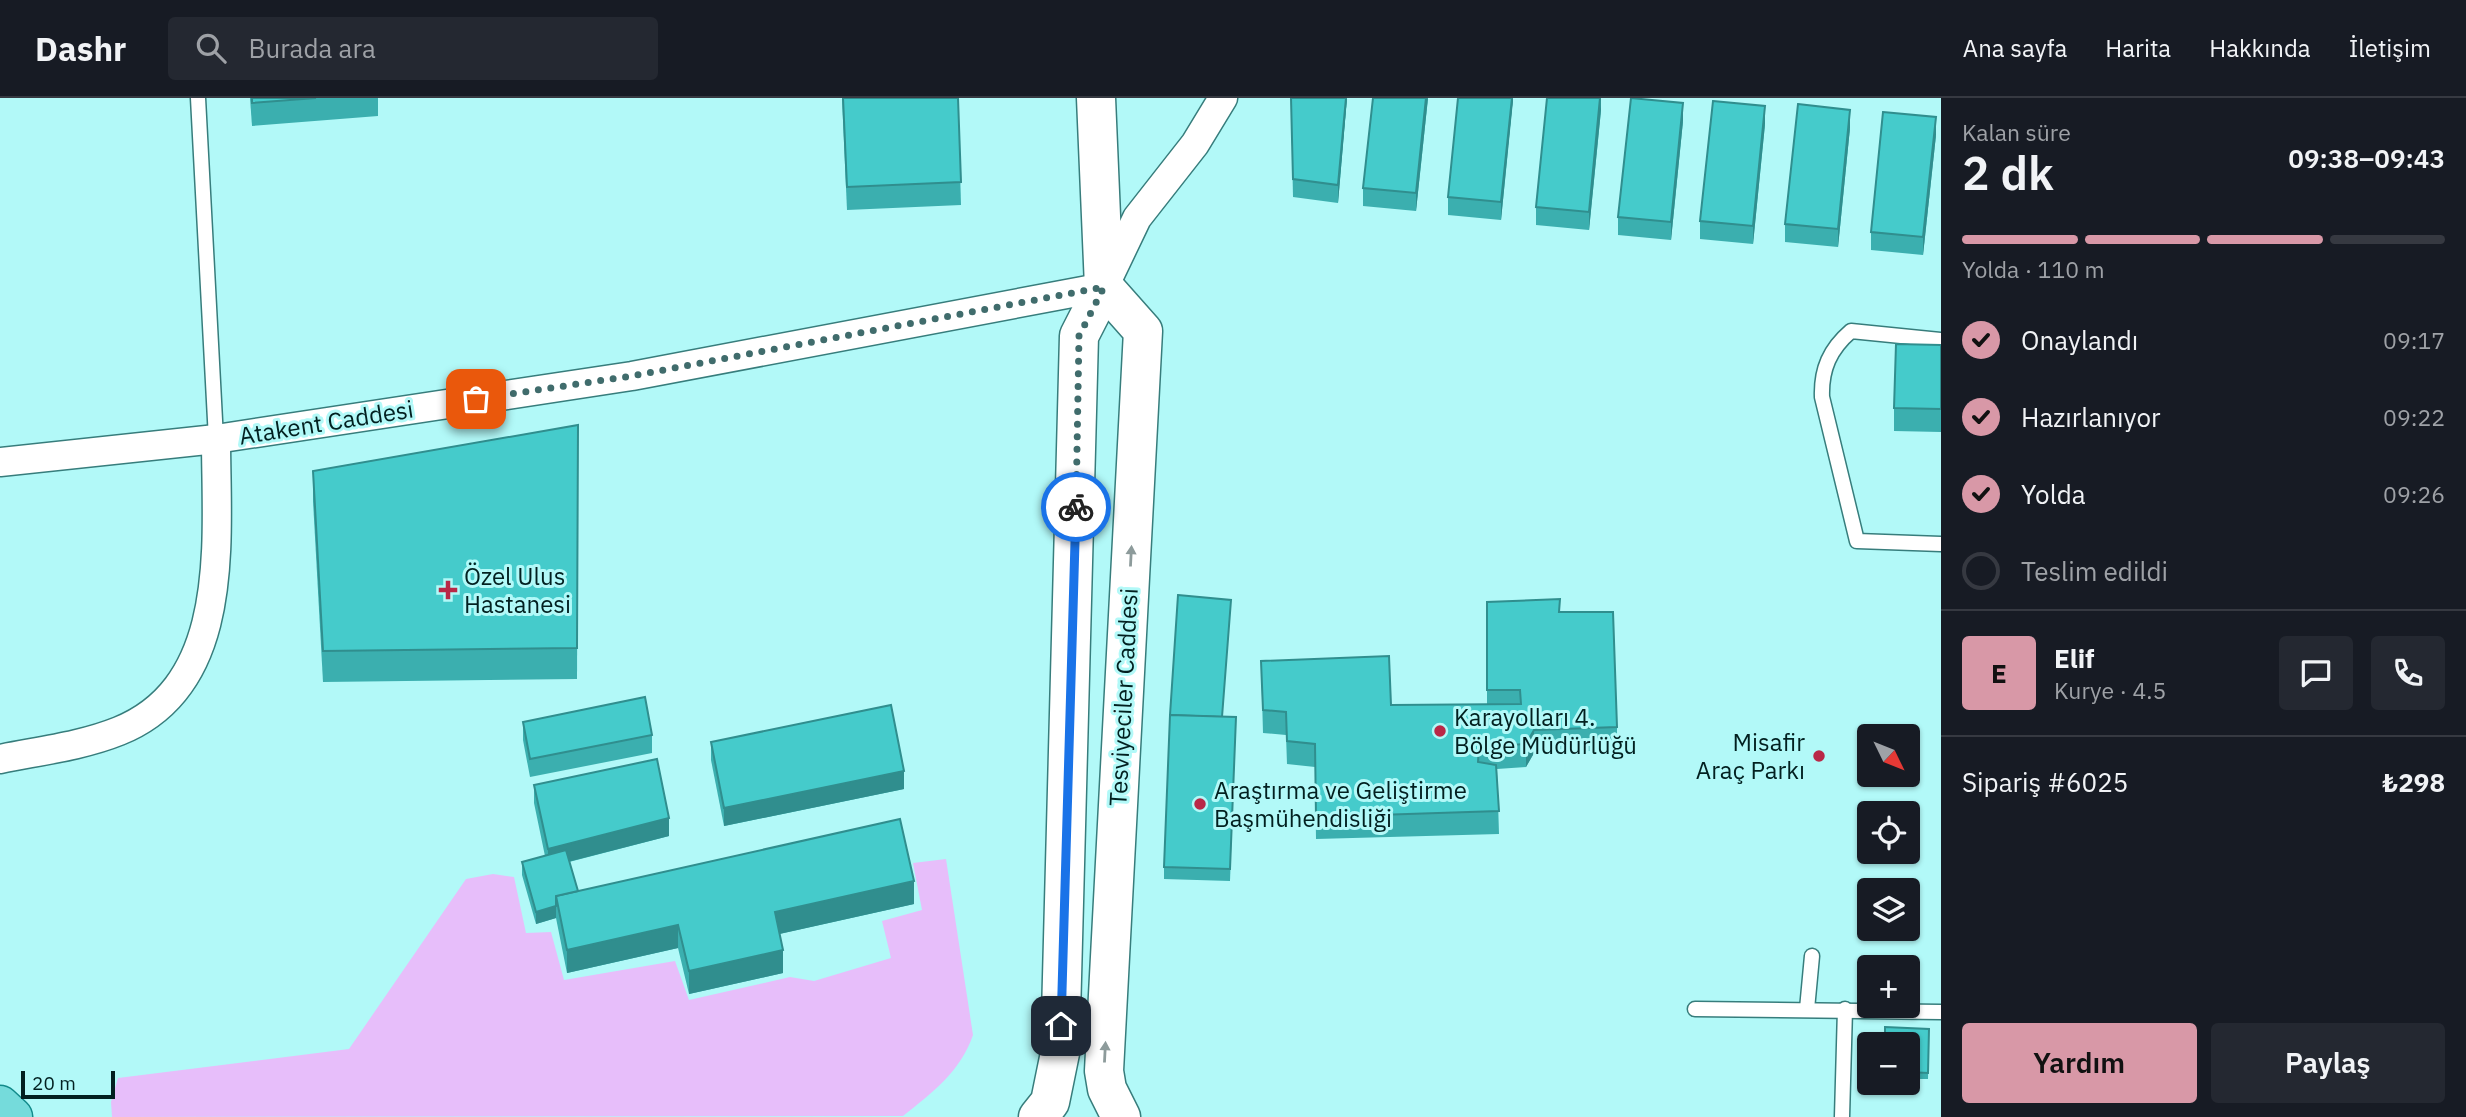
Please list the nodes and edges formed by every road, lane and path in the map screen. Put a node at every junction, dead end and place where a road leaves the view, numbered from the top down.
1 (198, 98) edge
2 (1096, 98) edge
3 (1223, 98) edge
4 (1104, 287) junction
5 (1941, 340) edge
6 (216, 439) junction
7 (0, 462) edge
8 (1941, 544) edge
9 (0, 759) edge
10 (1812, 956) dead end
11 (1695, 1009) dead end
12 (1807, 1009) junction
13 (1845, 1009) junction
14 (1941, 1012) edge
15 (0, 1105) edge
16 (13, 1117) edge
17 (1038, 1117) edge
18 (1121, 1117) edge
19 (1842, 1117) edge

1 - 6 lane
2 - 4 street, Tesviyeciler Caddesi
3 - 4 street
4 - 6 street, Atakent Caddesi
4 - 17 street, Tesviyeciler Caddesi
18 -> 4 street, Tesviyeciler Caddesi
5 - 8 lane
6 - 7 street, Atakent Caddesi
6 - 9 street
10 - 12 lane
11 - 12 lane
12 - 13 lane
13 - 14 lane
13 - 19 lane
15 - 16 main road

